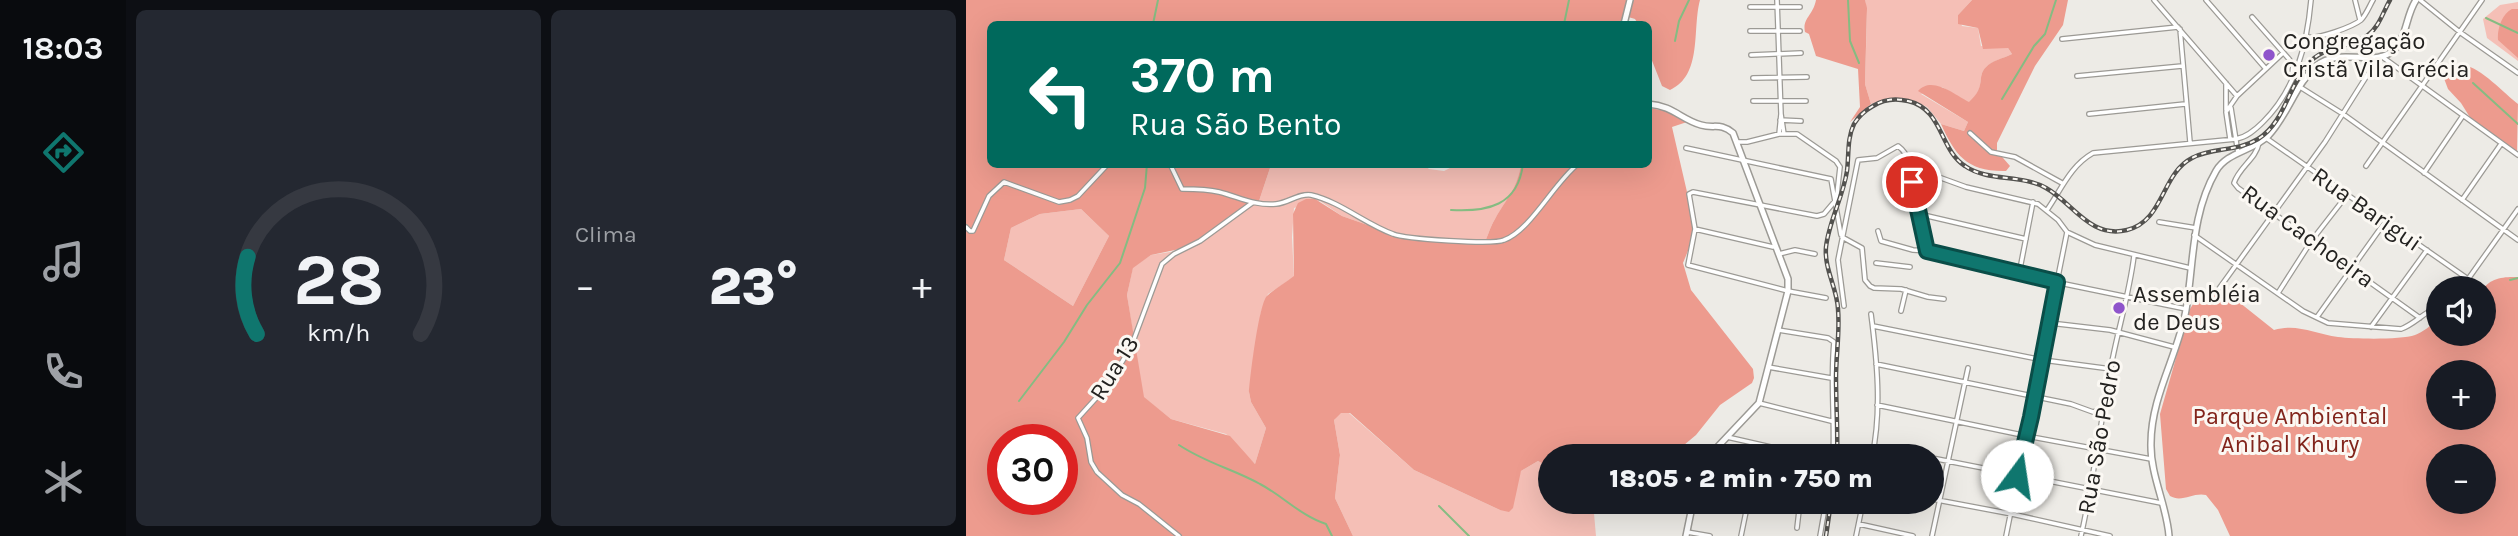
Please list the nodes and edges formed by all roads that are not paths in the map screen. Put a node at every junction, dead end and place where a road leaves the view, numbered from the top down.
1 (1630, 0) edge
2 (1777, 0) edge
3 (2154, 0) edge
4 (2206, 0) edge
5 (2311, 0) edge
6 (2355, 0) edge
7 (2373, 0) edge
8 (2418, 0) edge
9 (2482, 0) edge
10 (1750, 7) dead end
11 (1777, 7) junction
12 (1800, 7) dead end
13 (2252, 17) dead end
14 (2360, 20) junction
15 (1625, 21) edge
16 (2179, 28) junction
17 (1750, 31) dead end
18 (1778, 31) junction
19 (1800, 31) dead end
20 (2461, 33) junction
21 (2307, 37) junction
22 (2062, 39) dead end
23 (1801, 53) dead end
24 (2283, 53) junction
25 (1779, 54) junction
26 (1751, 55) dead end
27 (2378, 57) junction
28 (2182, 66) junction
29 (2266, 69) junction
30 (2518, 73) edge
31 (2295, 74) junction
32 (2077, 76) dead end
33 (1807, 77) dead end
34 (1753, 78) dead end
35 (1779, 78) junction
36 (2305, 79) junction
37 (2226, 83) junction
38 (2300, 87) junction
39 (2422, 87) junction
40 (2237, 96) junction
41 (1754, 101) dead end
42 (1780, 101) junction
43 (1806, 101) dead end
44 (1652, 104) edge
45 (2185, 104) junction
46 (2231, 106) junction
47 (2227, 112) junction
48 (2089, 114) dead end
49 (2343, 114) junction
50 (2462, 117) junction
51 (1781, 120) junction
52 (1801, 121) dead end
53 (1970, 133) dead end
54 (1781, 134) junction
55 (2266, 138) junction
56 (2233, 140) junction
57 (1738, 142) junction
58 (2190, 142) junction
59 (2259, 143) junction
60 (2383, 144) junction
61 (2502, 144) junction
62 (1686, 148) dead end
63 (2238, 153) junction
64 (2518, 155) edge
65 (1743, 159) junction
66 (2366, 166) dead end
67 (1840, 167) junction
68 (1911, 167) junction
69 (2306, 167) junction
70 (1104, 168) edge
71 (1172, 168) edge
72 (1573, 168) edge
73 (2424, 173) junction
74 (1831, 179) junction
75 (2062, 183) junction
76 (2347, 195) junction
77 (2462, 200) junction
78 (2033, 202) junction
79 (1252, 203) junction
80 (1760, 204) junction
81 (1835, 204) junction
82 (2518, 209) edge
83 (2047, 210) junction
84 (2272, 213) junction
85 (1919, 214) junction
86 (2159, 222) dead end
87 (2386, 222) junction
88 (966, 227) edge
89 (1695, 229) junction
90 (2503, 230) junction
91 (1878, 231) dead end
92 (2195, 231) junction
93 (2067, 232) junction
94 (1842, 237) junction
95 (2026, 239) junction
96 (2312, 240) junction
97 (2518, 240) edge
98 (1773, 247) junction
99 (2427, 250) junction
100 (1927, 251) junction
101 (1815, 254) dead end
102 (1778, 255) junction
103 (2134, 256) junction
104 (2236, 262) junction
105 (1876, 263) dead end
106 (1910, 267) dead end
107 (2190, 268) junction
108 (2354, 269) junction
109 (2019, 274) junction
110 (2464, 276) edge
111 (2470, 276) edge
112 (2057, 282) junction
113 (1906, 290) junction
114 (2218, 290) dead end
115 (1788, 291) junction
116 (2278, 293) junction
117 (2129, 296) junction
118 (1826, 298) dead end
119 (1944, 299) dead end
120 (2393, 299) junction
121 (1844, 306) dead end
122 (2186, 309) junction
123 (1900, 312) dead end
124 (1871, 314) dead end
125 (2426, 314) edge
126 (2317, 317) junction
127 (2420, 318) junction
128 (2050, 323) junction
129 (1873, 326) junction
130 (2371, 327) junction
131 (1778, 330) junction
132 (2119, 333) junction
133 (2174, 348) junction
134 (2043, 360) junction
135 (1877, 364) junction
136 (1768, 367) junction
137 (1968, 368) dead end
138 (2110, 369) junction
139 (1831, 378) junction
140 (1965, 382) junction
141 (2035, 397) junction
142 (1759, 403) junction
143 (1877, 405) junction
144 (2104, 409) junction
145 (1957, 421) junction
146 (1835, 422) junction
147 (2027, 436) junction
148 (1725, 437) junction
149 (1719, 444) edge
150 (1756, 444) edge
151 (1834, 444) edge
152 (1875, 444) edge
153 (2099, 450) junction
154 (2151, 459) junction
155 (1944, 460) edge
156 (1948, 461) junction
157 (2017, 475) junction
158 (1944, 480) edge
159 (2089, 489) junction
160 (1944, 501) edge
161 (2161, 503) junction
162 (1690, 514) edge
163 (1746, 514) edge
164 (1799, 514) edge
165 (1824, 514) edge
166 (1861, 514) edge
167 (1937, 514) edge
168 (2012, 514) junction
169 (1859, 524) junction
170 (1797, 528) dead end
171 (2082, 530) junction
172 (1686, 534) edge
173 (1179, 536) edge
174 (1710, 536) edge
175 (1741, 536) edge
176 (1820, 536) edge
177 (1856, 536) edge
178 (1913, 536) edge
179 (1932, 536) edge
180 (2006, 536) edge
181 (2081, 536) edge
182 (2110, 536) edge
183 (2168, 536) edge

1 - 15 main road
2 - 11 street
3 - 16 street
4 - 29 street
5 - 21 street
6 - 14 street
7 - 14 street
8 - 20 street
8 - 27 main road
9 - 20 street
10 - 11 street
11 - 12 street
11 - 18 street
13 - 24 street
14 - 21 street
16 - 22 street
16 - 28 street
16 - 37 street
17 - 18 street
18 - 19 street
18 - 25 street
20 - 30 street
20 - 39 street
21 - 31 street
23 - 25 street
24 - 29 street
24 - 31 street
25 - 26 street
25 - 35 street
27 - 36 main road
27 - 39 street
27 - 49 street
28 - 32 street
28 - 45 street
29 - 40 street
31 - 36 street
31 - 56 street
33 - 35 street
34 - 35 street
35 - 42 street
36 - 38 main road
37 - 40 street
37 - 47 street
38 - 49 street
38 - 55 main road
39 - 50 street
39 - 60 street
40 - 46 street
41 - 42 street
42 - 43 street
42 - 51 street
44 - 57 main road
45 - 48 street
45 - 58 street
46 - 47 street
46 - 56 street
47 - 56 street
49 - 60 street
49 - 69 street
50 - 61 street
50 - 73 street
51 - 52 street
51 - 54 street
53 - 75 street
54 - 57 street
54 - 67 street
55 - 59 main road
55 - 69 street, Rua Barigui
56 - 58 street
56 - 63 street
57 - 65 main road
58 - 75 street
59 - 63 main road
59 - 84 street, Rua Cachoeira
60 - 66 street
60 - 73 street
61 - 64 street
61 - 77 street
62 - 65 street
63 - 92 main road
65 - 74 street
65 - 80 main road
67 - 74 street
67 - 81 street
68 - 78 street
68 - 85 street
68 - 94 street
69 - 76 street, Rua Barigui
69 - 84 street
70 - 88 street
71 - 79 street
72 - 79 street
73 - 77 street
74 - 81 street
75 - 83 street
76 - 87 street, Rua Barigui
76 - 96 street
77 - 90 street
78 - 83 street
78 - 95 street
79 - 173 street, Rua 13
80 - 81 street
80 - 89 street
80 - 98 main road
81 - 94 street
82 - 90 street
83 - 93 street
84 - 96 street, Rua Cachoeira
84 - 104 street
85 - 95 street
85 - 100 street
86 - 92 street
87 - 99 street, Rua Barigui
87 - 108 street
89 - 98 street
89 - 115 street
90 - 97 street
90 - 111 street
91 - 100 street
92 - 104 street
92 - 107 main road
93 - 103 street
93 - 112 street
94 - 113 street
94 - 121 street
95 - 109 street
96 - 108 street, Rua Cachoeira
96 - 116 street
98 - 102 main road
99 - 110 street, Rua Barigui
99 - 120 street
100 - 109 street
101 - 102 street
102 - 115 main road
103 - 107 street
103 - 117 street, Rua São Pedro
104 - 114 street
104 - 116 street
105 - 106 street
107 - 122 main road
108 - 120 street, Rua Cachoeira
108 - 126 street
109 - 112 street
112 - 117 street
112 - 128 street
113 - 119 street
113 - 123 street
115 - 118 street
115 - 131 main road
116 - 126 street
117 - 122 street
117 - 132 street, Rua São Pedro
120 - 127 street, Rua Cachoeira
120 - 130 street
122 - 133 main road
124 - 129 street
125 - 127 street
126 - 130 street
127 - 130 street
128 - 132 street
128 - 134 street
129 - 134 street
129 - 135 street
131 - 136 main road
131 - 139 street
132 - 133 street
132 - 138 street, Rua São Pedro
133 - 154 main road
134 - 138 street
134 - 141 street
135 - 140 street
135 - 143 street
136 - 139 street
136 - 142 main road
137 - 140 street
138 - 144 street, Rua São Pedro
139 - 146 street
140 - 141 street
140 - 145 street
141 - 144 street
141 - 147 street
142 - 146 street
142 - 148 main road
143 - 145 street
143 - 152 street
144 - 153 street, Rua São Pedro
145 - 147 street
145 - 156 street
146 - 151 street
147 - 153 street
147 - 157 street
148 - 149 main road
148 - 150 street
153 - 154 street
153 - 159 street, Rua São Pedro
154 - 161 main road
155 - 156 street
156 - 157 street
156 - 158 street
157 - 159 street
157 - 168 street
159 - 161 street
159 - 171 street, Rua São Pedro
160 - 168 street
161 - 183 main road
162 - 172 main road
163 - 175 street
164 - 170 street
165 - 176 street
166 - 169 street
167 - 179 street
168 - 171 street
168 - 180 street
169 - 177 street
169 - 178 street
171 - 181 street, Rua São Pedro
171 - 182 street
172 - 174 street

